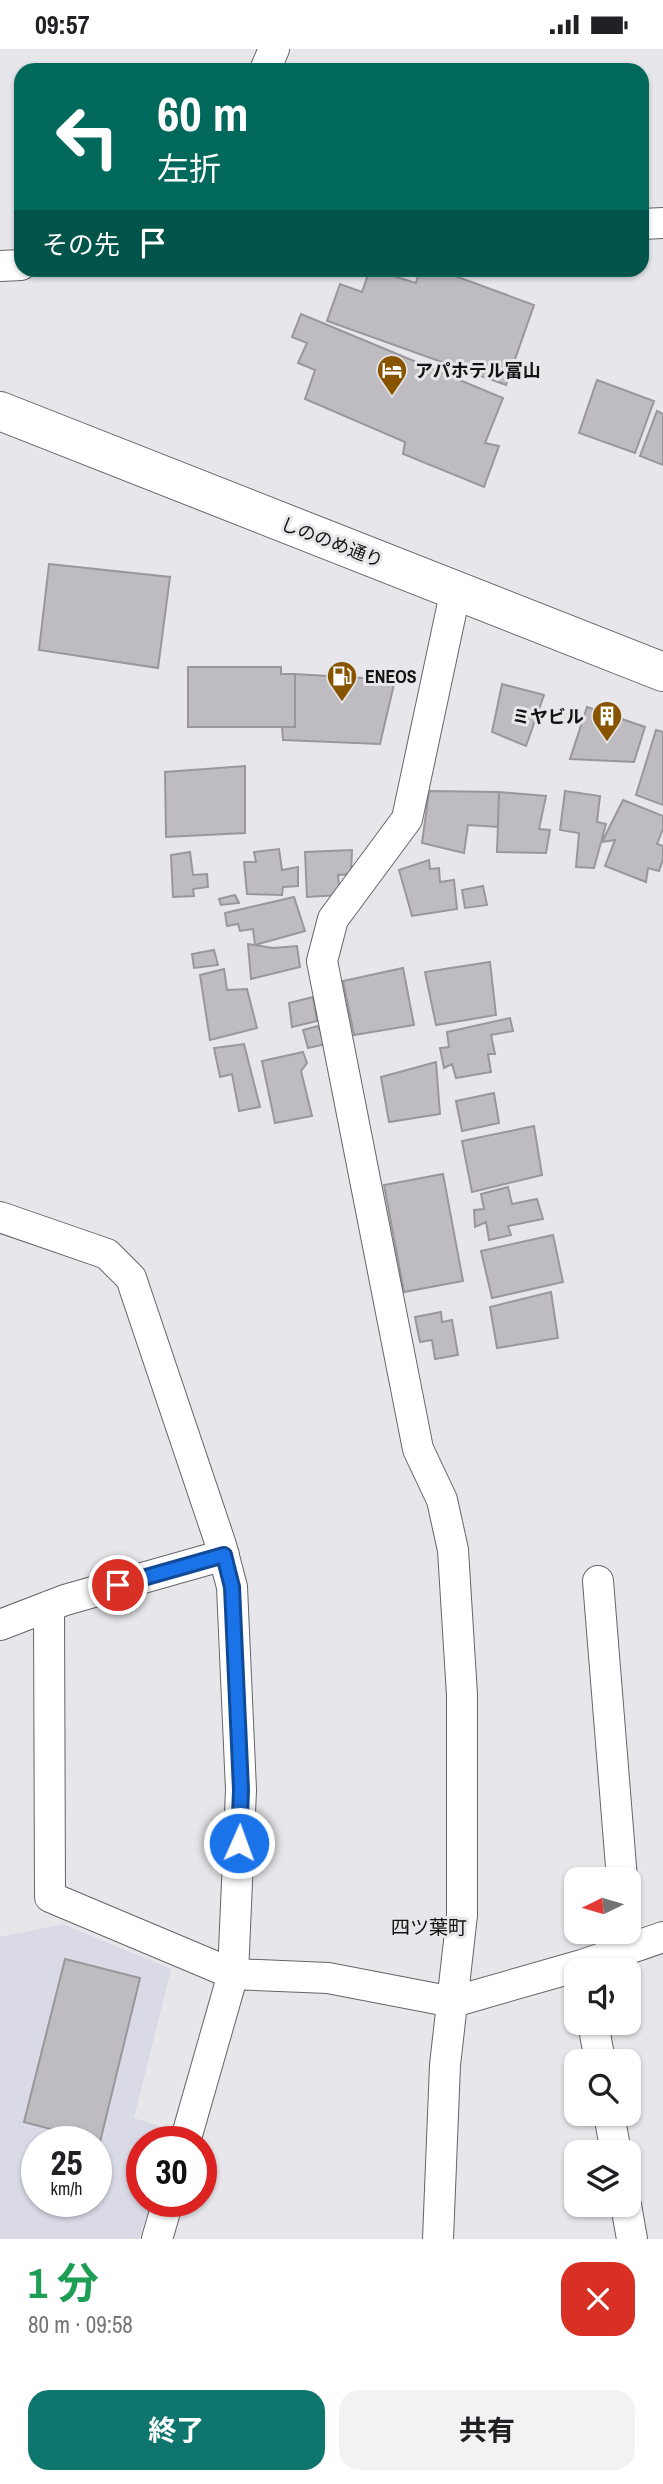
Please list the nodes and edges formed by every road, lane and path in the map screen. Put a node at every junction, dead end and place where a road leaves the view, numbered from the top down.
1 (0, 411) edge
2 (456, 589) junction
3 (663, 673) edge
4 (0, 1217) edge
5 (224, 1555) junction
6 (598, 1581) dead end
7 (49, 1606) junction
8 (0, 1625) edge
9 (621, 1867) edge
10 (663, 1937) edge
11 (641, 1939) edge
12 (621, 1944) edge
13 (598, 1958) edge
14 (564, 1973) edge
15 (233, 1974) junction
16 (453, 2002) junction
17 (190, 2126) edge
18 (163, 2217) edge
19 (628, 2217) edge
20 (157, 2239) edge
21 (438, 2239) edge
22 (632, 2239) edge

1 - 2 main road, しののめ通り
2 - 3 main road, しののめ通り
2 - 16 street
4 - 5 street
5 - 7 street
5 - 15 street
6 - 9 street
7 - 8 street
7 - 15 street
10 - 11 street
12 - 13 street
14 - 16 street
15 - 16 street
15 - 17 street
16 - 21 street
18 - 20 street
19 - 22 street

